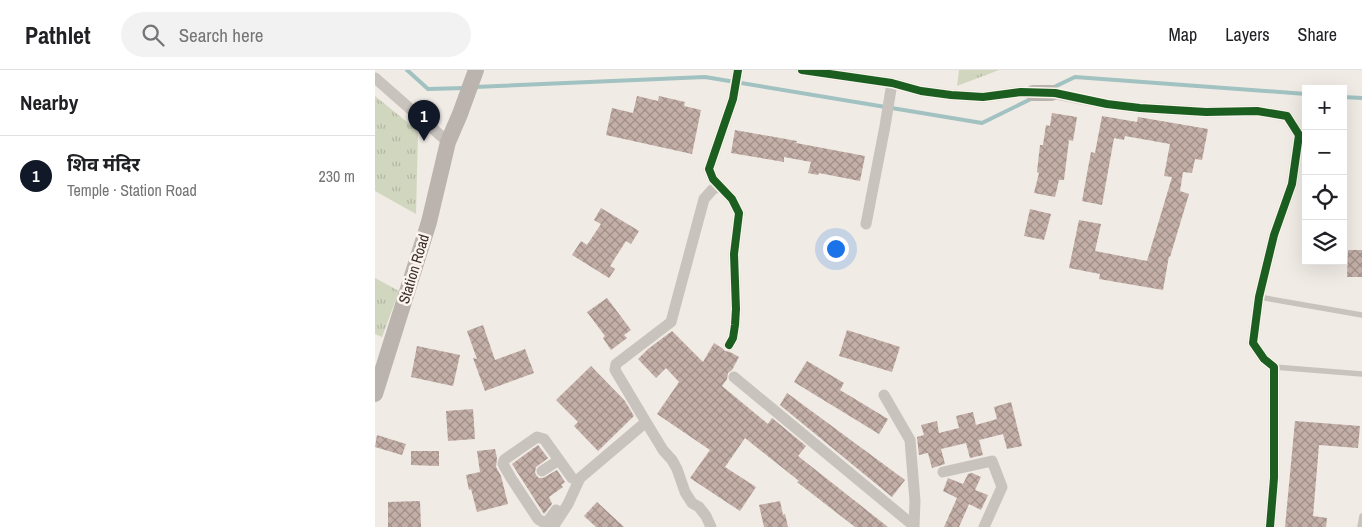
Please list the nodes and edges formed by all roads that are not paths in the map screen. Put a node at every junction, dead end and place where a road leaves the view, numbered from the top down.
1 (738, 70) edge
2 (802, 70) edge
3 (475, 71) edge
4 (375, 78) edge
5 (892, 82) junction
6 (1033, 93) joint
7 (1051, 93) joint
8 (448, 142) junction
9 (719, 186) junction
10 (866, 224) dead end
11 (1259, 297) junction
12 (1362, 314) edge
13 (729, 344) dead end
14 (1273, 367) junction
15 (1362, 374) edge
16 (735, 377) dead end
17 (375, 394) edge
18 (884, 395) dead end
19 (645, 422) junction
20 (559, 460) junction
21 (541, 471) dead end
22 (943, 472) dead end
23 (576, 478) junction
24 (1362, 516) edge
25 (553, 527) edge
26 (711, 527) edge
27 (914, 527) edge
28 (984, 527) edge
29 (1270, 527) edge
30 (1360, 527) edge

1 - 9 street
2 - 5 street
3 - 8 main road, Station Road
4 - 8 street
5 - 6 street
5 - 10 street
6 - 7 main road
7 - 11 street
8 - 17 main road, Station Road
9 - 13 street
9 - 19 street
11 - 12 lane
11 - 14 street
14 - 15 lane
14 - 29 street
16 - 27 street
18 - 27 street
19 - 23 street
19 - 26 street
20 - 21 street
20 - 23 street
20 - 23 street
22 - 28 street
23 - 25 street
24 - 30 lane

